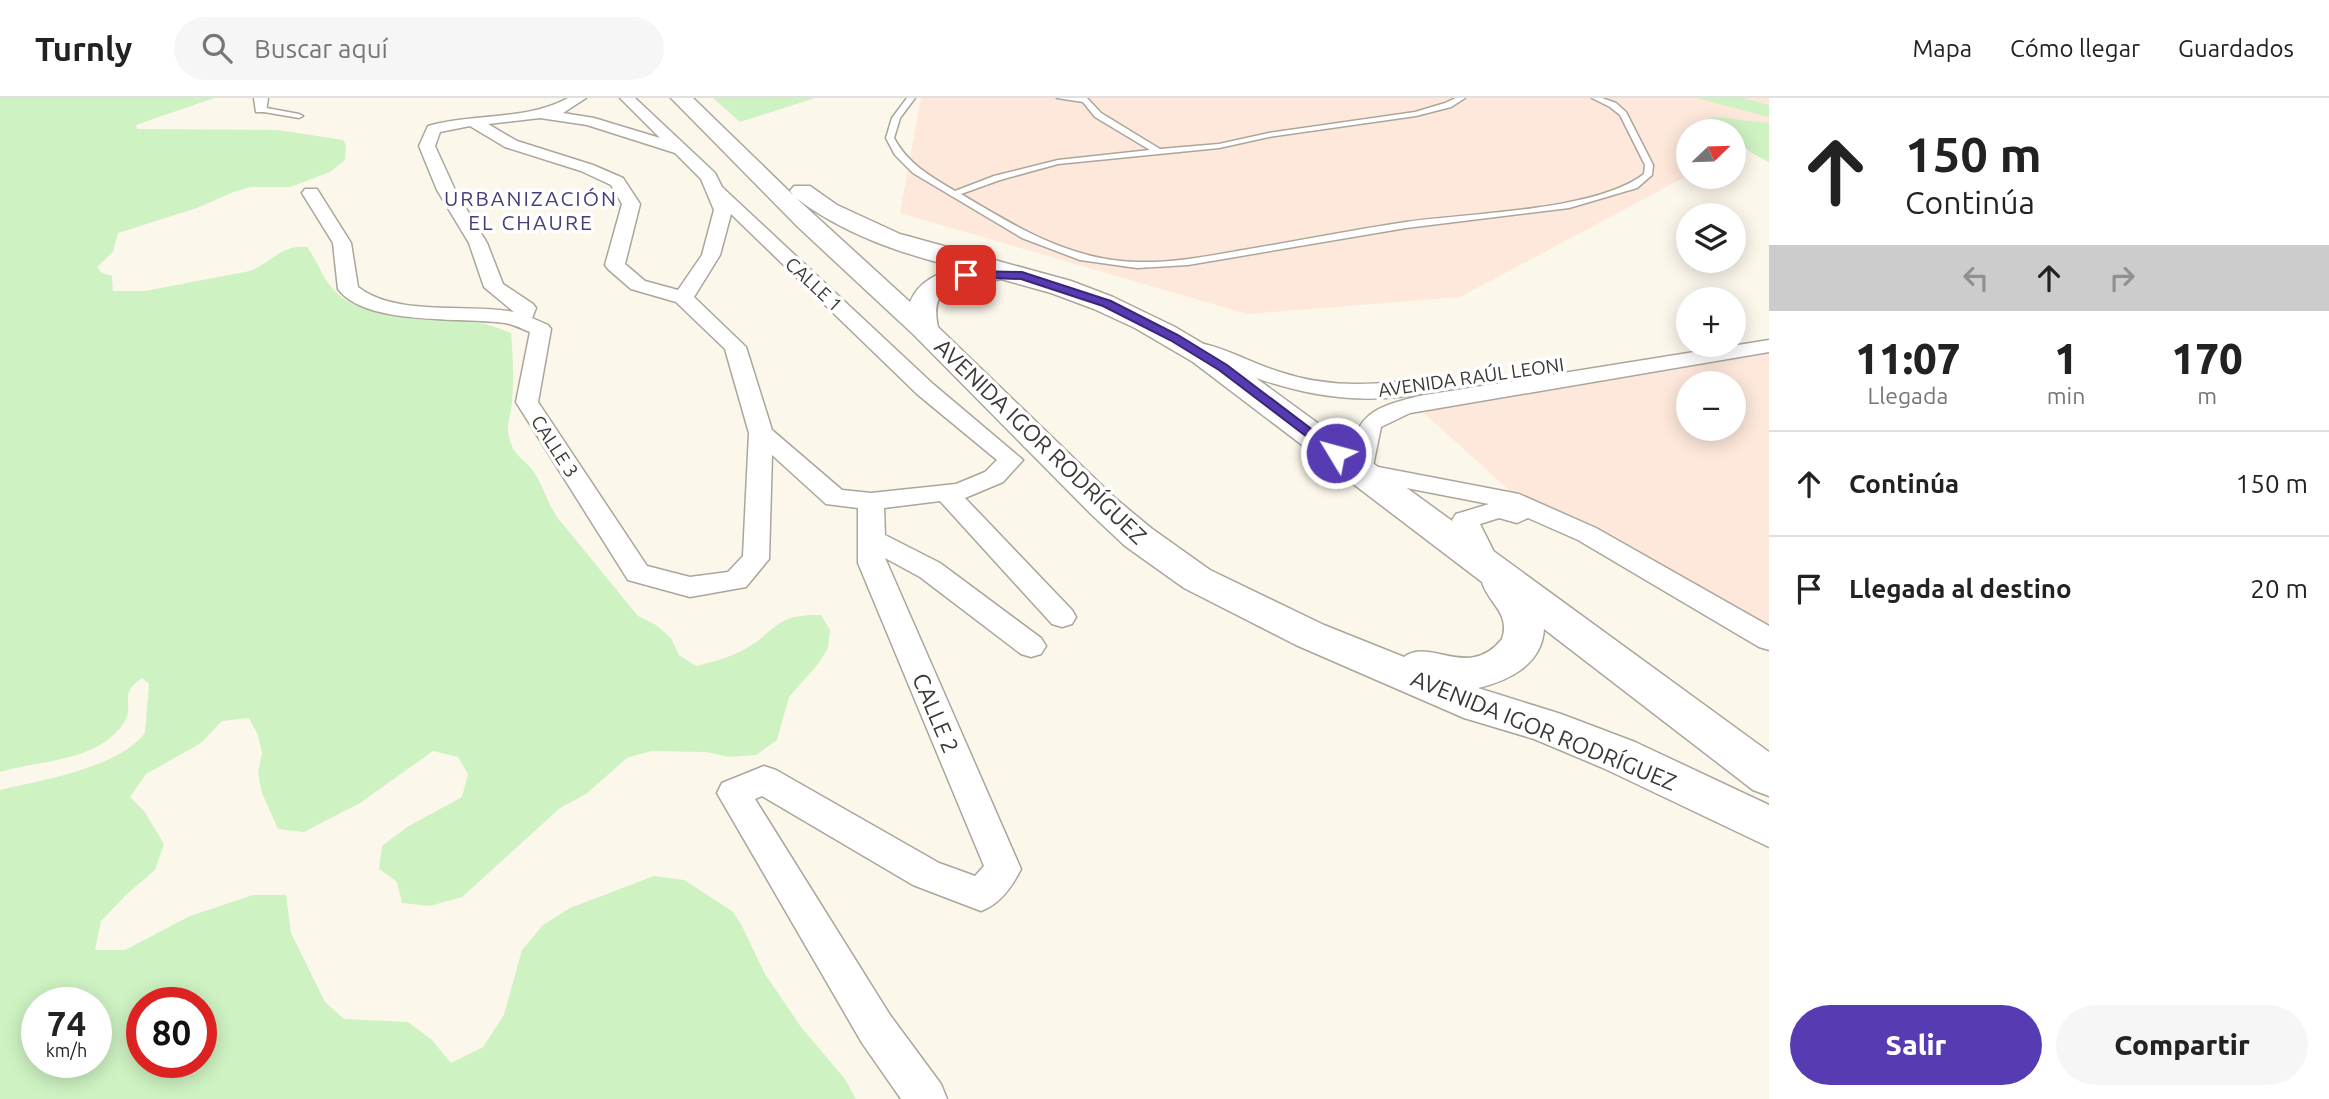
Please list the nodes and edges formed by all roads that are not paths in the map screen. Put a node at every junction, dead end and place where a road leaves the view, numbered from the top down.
1 (579, 98) edge
2 (627, 98) edge
3 (681, 98) edge
4 (701, 98) edge
5 (911, 98) edge
6 (1061, 98) edge
7 (1461, 98) edge
8 (1596, 98) edge
9 (1083, 99) edge
10 (261, 103) edge
11 (538, 114) junction
12 (299, 116) dead end
13 (474, 122) junction
14 (683, 151) junction
15 (1157, 151) junction
16 (714, 189) junction
17 (311, 193) dead end
18 (954, 194) junction
19 (1022, 276) junction
20 (683, 298) junction
21 (521, 321) junction
22 (924, 329) junction
23 (1769, 333) edge
24 (1746, 336) edge
25 (1174, 338) junction
26 (1769, 346) edge
27 (1676, 347) edge
28 (761, 433) junction
29 (1360, 471) junction
30 (946, 492) junction
31 (872, 501) junction
32 (1587, 534) junction
33 (872, 539) junction
34 (1488, 567) junction
35 (1062, 617) dead end
36 (1275, 619) junction
37 (1769, 639) edge
38 (1031, 646) dead end
39 (1769, 777) edge
40 (1769, 827) edge
41 (926, 1099) edge

1 - 11 street
2 - 14 street, CALLE 1
3 - 22 highway, AVENIDA IGOR RODRÍGUEZ
4 - 19 highway
5 - 18 lane
6 - 9 lane
7 - 15 lane
8 - 18 lane
9 - 15 lane
10 - 12 lane
11 - 13 street
11 - 14 street
13 - 20 street
13 - 21 street, CALLE 3
14 - 16 street, CALLE 1
15 - 18 lane
16 - 20 street
16 - 30 street, CALLE 1
17 - 21 street
19 - 22 highway
19 - 25 highway
20 - 28 street
21 - 28 street, CALLE 3
22 - 36 highway, AVENIDA IGOR RODRÍGUEZ
23 - 24 street
25 - 27 street, AVENIDA RAÚL LEONI
25 - 29 highway
26 - 29 street, AVENIDA RAÚL LEONI
28 - 31 street
29 - 32 street
29 - 34 highway
30 - 31 street
30 - 35 street
31 - 33 street, CALLE 2
32 - 34 street
32 - 37 street
33 - 38 street
33 - 41 street, CALLE 2
34 - 36 highway
34 - 39 highway
36 - 40 highway, AVENIDA IGOR RODRÍGUEZ

